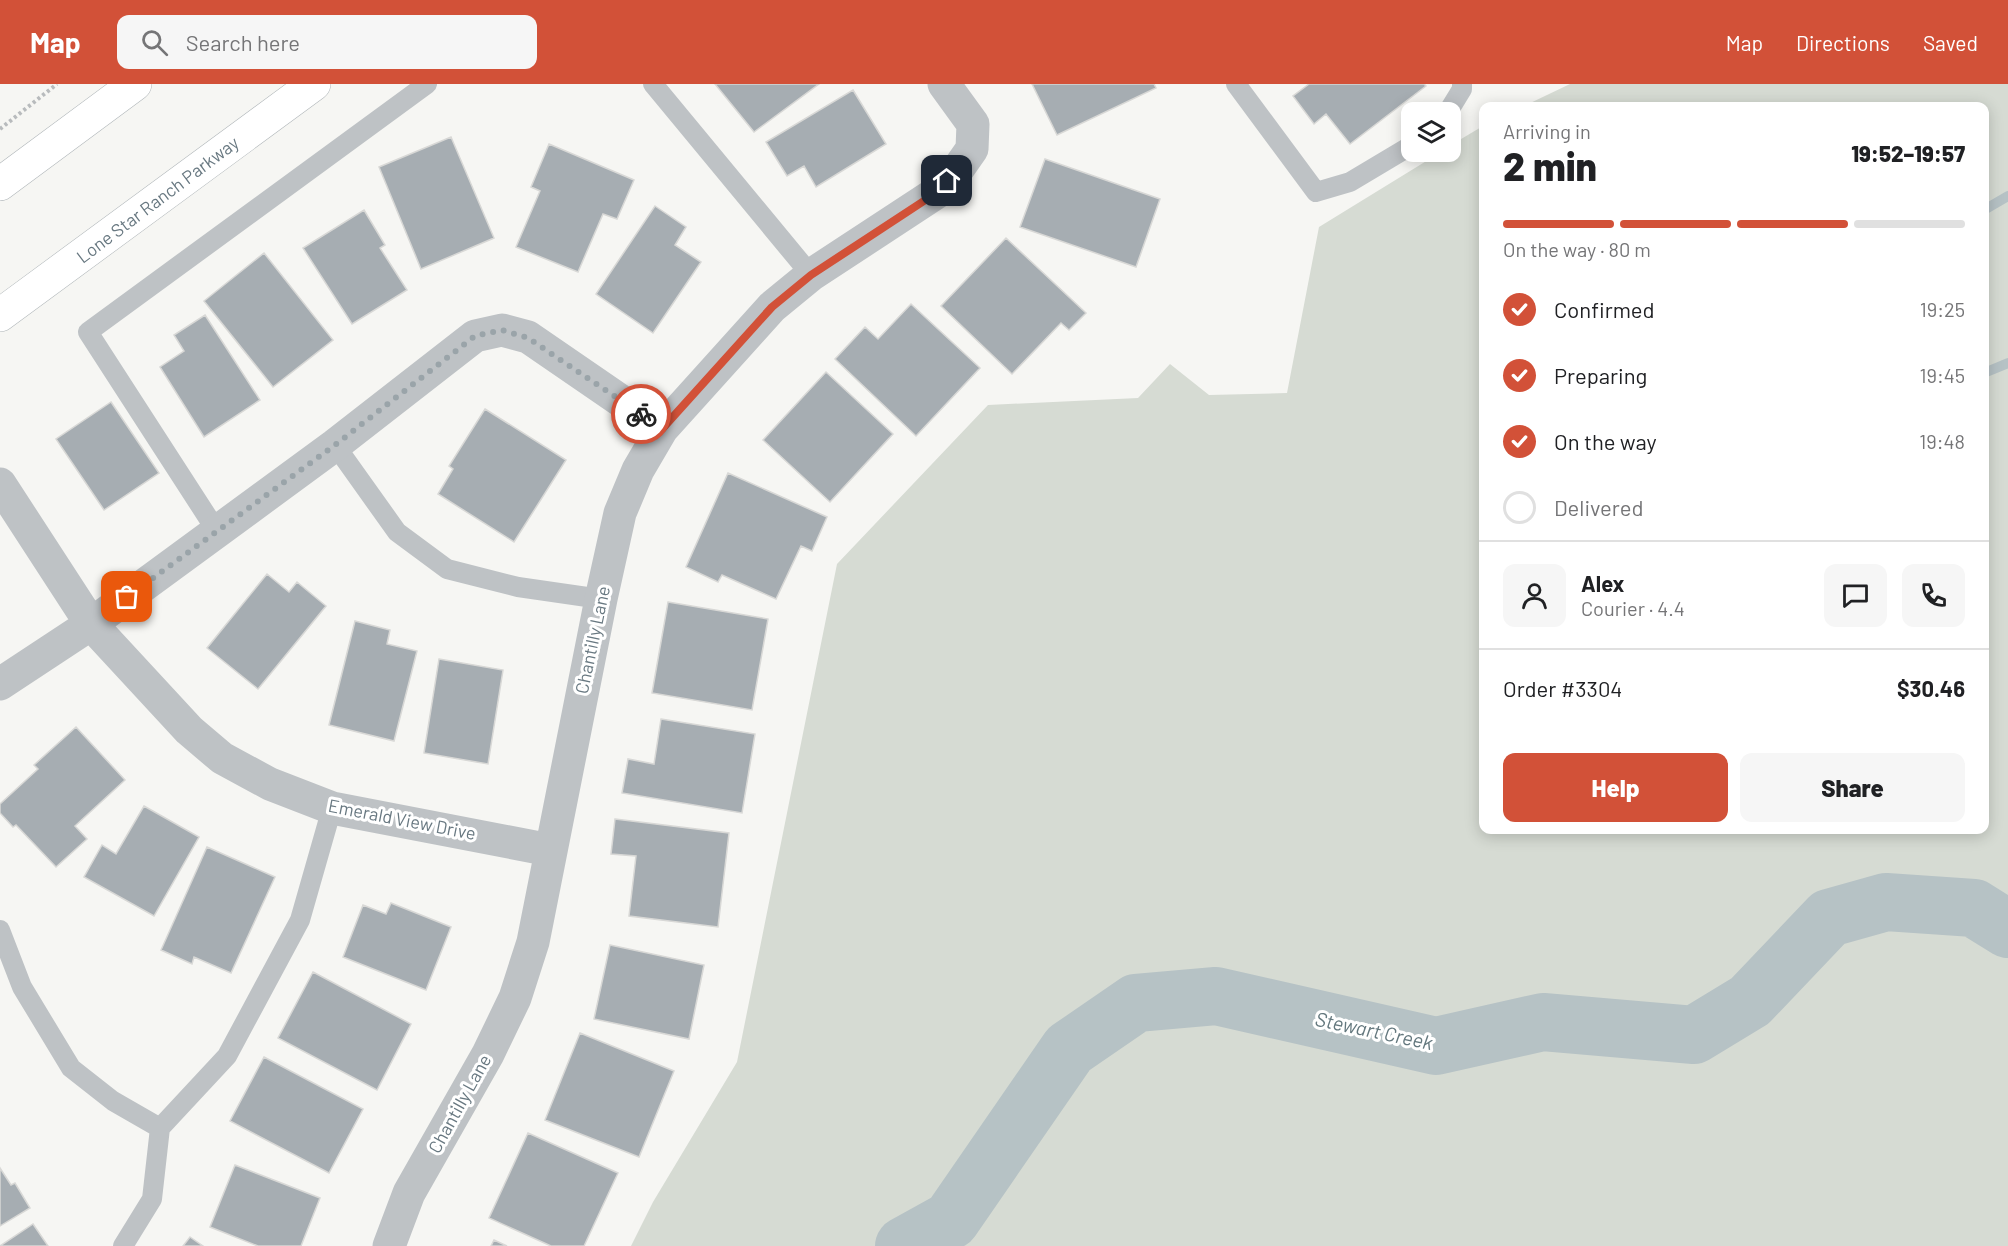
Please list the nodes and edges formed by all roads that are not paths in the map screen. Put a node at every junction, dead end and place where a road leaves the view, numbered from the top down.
1 (135, 84) edge
2 (314, 84) edge
3 (427, 84) edge
4 (652, 84) edge
5 (944, 84) edge
6 (1236, 84) edge
7 (1462, 84) edge
8 (1453, 102) edge
9 (1401, 152) edge
10 (0, 184) edge
11 (811, 275) junction
12 (0, 315) edge
13 (662, 429) junction
14 (335, 445) junction
15 (0, 484) edge
16 (216, 530) junction
17 (601, 599) junction
18 (91, 624) junction
19 (0, 684) edge
20 (332, 808) junction
21 (550, 850) junction
22 (0, 930) edge
23 (160, 1128) junction
24 (123, 1246) edge
25 (389, 1246) edge

1 - 10 main road
2 - 12 main road, Lone Star Ranch Parkway
3 - 16 lane
4 - 11 lane
5 - 11 street, Chantilly Lane
6 - 9 lane
7 - 8 lane
11 - 13 street, Chantilly Lane
13 - 14 street
13 - 17 street, Chantilly Lane
14 - 16 street
14 - 17 lane
15 - 18 street, Emerald View Drive
16 - 18 street
17 - 21 street, Chantilly Lane
18 - 19 street
18 - 20 street, Emerald View Drive
20 - 21 street, Emerald View Drive
20 - 23 lane
21 - 25 street, Chantilly Lane
22 - 23 lane
23 - 24 lane

